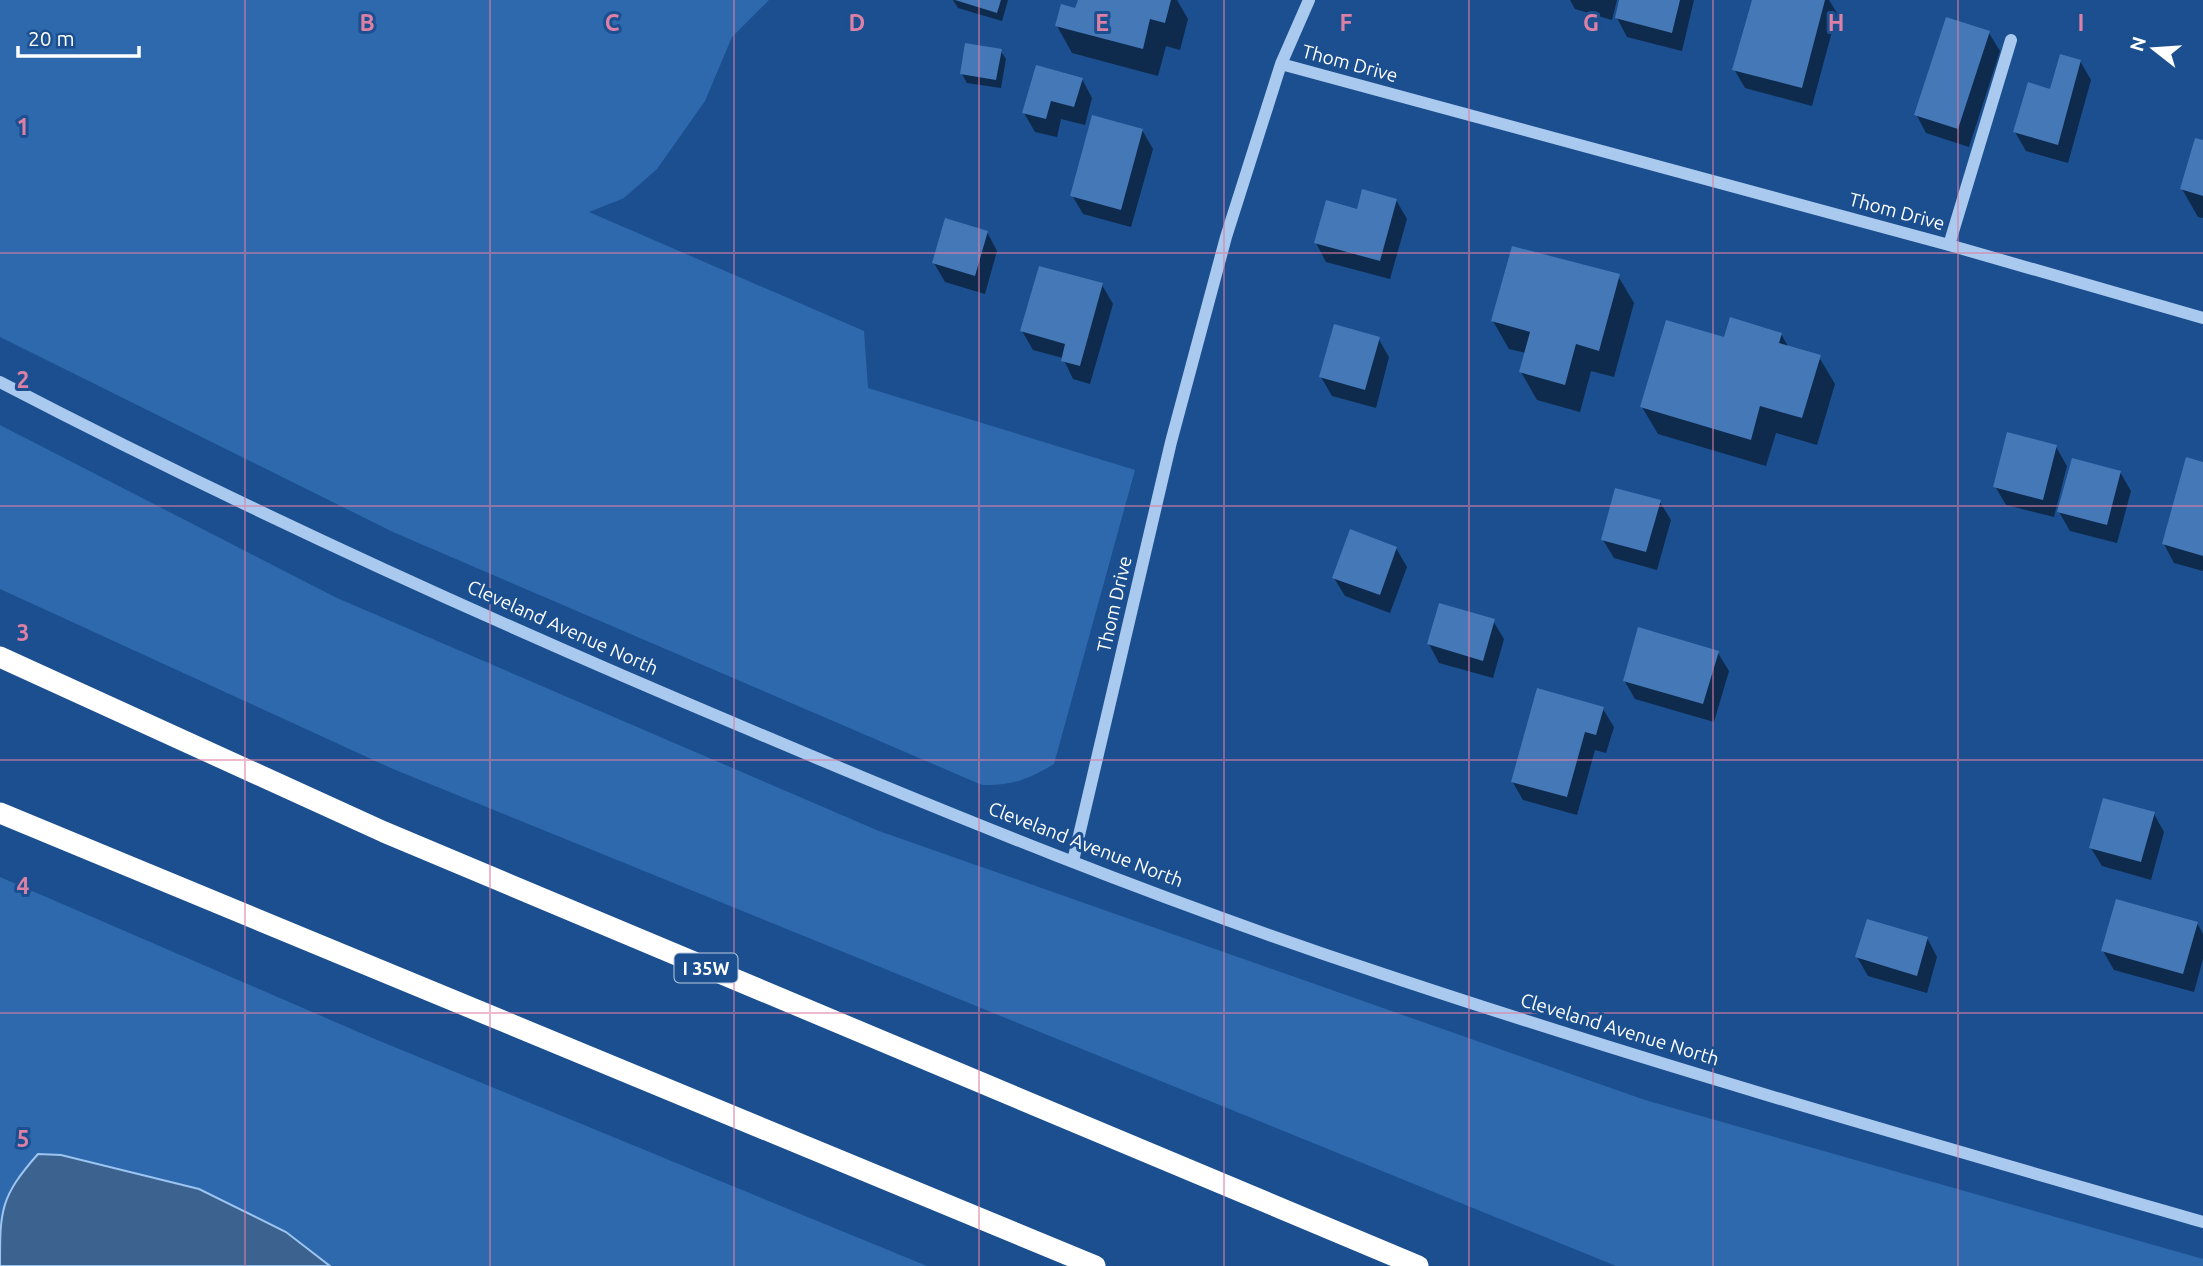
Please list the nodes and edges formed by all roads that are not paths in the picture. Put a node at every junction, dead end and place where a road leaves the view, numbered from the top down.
1 (1310, 0) edge
2 (2011, 40) dead end
3 (1281, 64) junction
4 (1949, 245) junction
5 (2203, 318) edge
6 (0, 382) edge
7 (0, 657) edge
8 (0, 813) edge
9 (1073, 861) junction
10 (2203, 1222) edge
11 (1096, 1266) edge
12 (1418, 1266) edge

1 - 3 street
2 - 4 street
3 - 4 street, Thom Drive
3 - 9 street, Thom Drive
4 - 5 street, Thom Drive
6 - 9 street, Cleveland Avenue North
7 - 12 highway, I 35W
8 - 11 highway
9 - 10 street, Cleveland Avenue North

